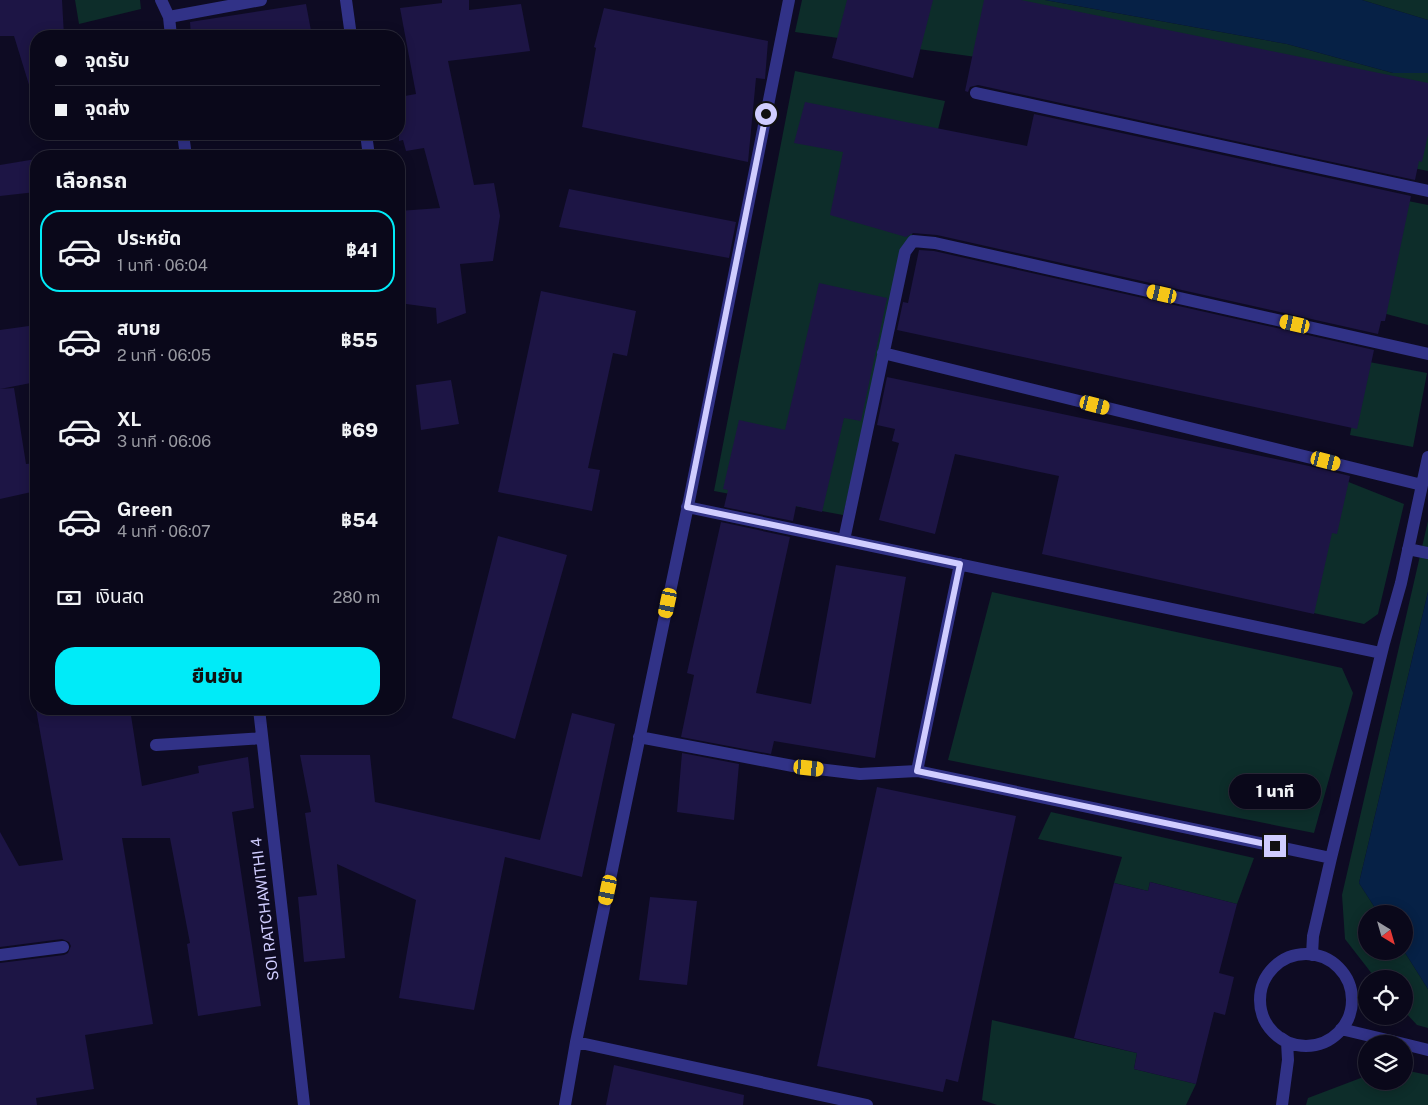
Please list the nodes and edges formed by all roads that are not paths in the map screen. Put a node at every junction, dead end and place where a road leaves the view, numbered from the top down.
1 (162, 0) edge
2 (261, 0) edge
3 (346, 0) edge
4 (789, 0) edge
5 (169, 18) junction
6 (170, 30) edge
7 (350, 30) edge
8 (976, 93) dead end
9 (1428, 191) edge
10 (883, 353) junction
11 (1428, 354) edge
12 (1428, 457) edge
13 (1422, 484) junction
14 (687, 507) junction
15 (844, 540) junction
16 (1408, 548) junction
17 (1428, 553) edge
18 (960, 564) junction
19 (1381, 653) junction
20 (260, 715) edge
21 (640, 737) junction
22 (262, 738) junction
23 (156, 745) dead end
24 (917, 771) junction
25 (1331, 858) junction
26 (63, 947) dead end
27 (1312, 954) junction
28 (0, 955) edge
29 (1341, 1029) junction
30 (1366, 1035) edge
31 (576, 1042) junction
32 (1287, 1042) junction
33 (1413, 1046) edge
34 (1428, 1050) edge
35 (304, 1105) edge
36 (565, 1105) edge
37 (867, 1105) edge
38 (1282, 1105) edge

1 - 5 street
2 - 5 street
3 - 7 street
4 - 14 street
5 - 6 street
8 - 9 street
10 - 11 street
10 - 13 street
10 - 15 street
12 - 13 street
13 - 16 street
14 - 15 street
14 - 21 street
15 - 18 street
16 - 17 street
16 - 19 street
18 - 19 street
18 - 24 street
19 - 25 street
20 - 22 street, SOI RATCHAWITHI 4
21 - 24 street
21 - 31 street
22 - 23 street
22 - 35 street, SOI RATCHAWITHI 4
24 - 25 street
25 - 27 street
26 - 28 street
27 - 29 street
27 - 32 street
29 - 30 street
29 - 32 street
31 - 36 street
31 - 37 street
32 - 38 street
33 - 34 street

